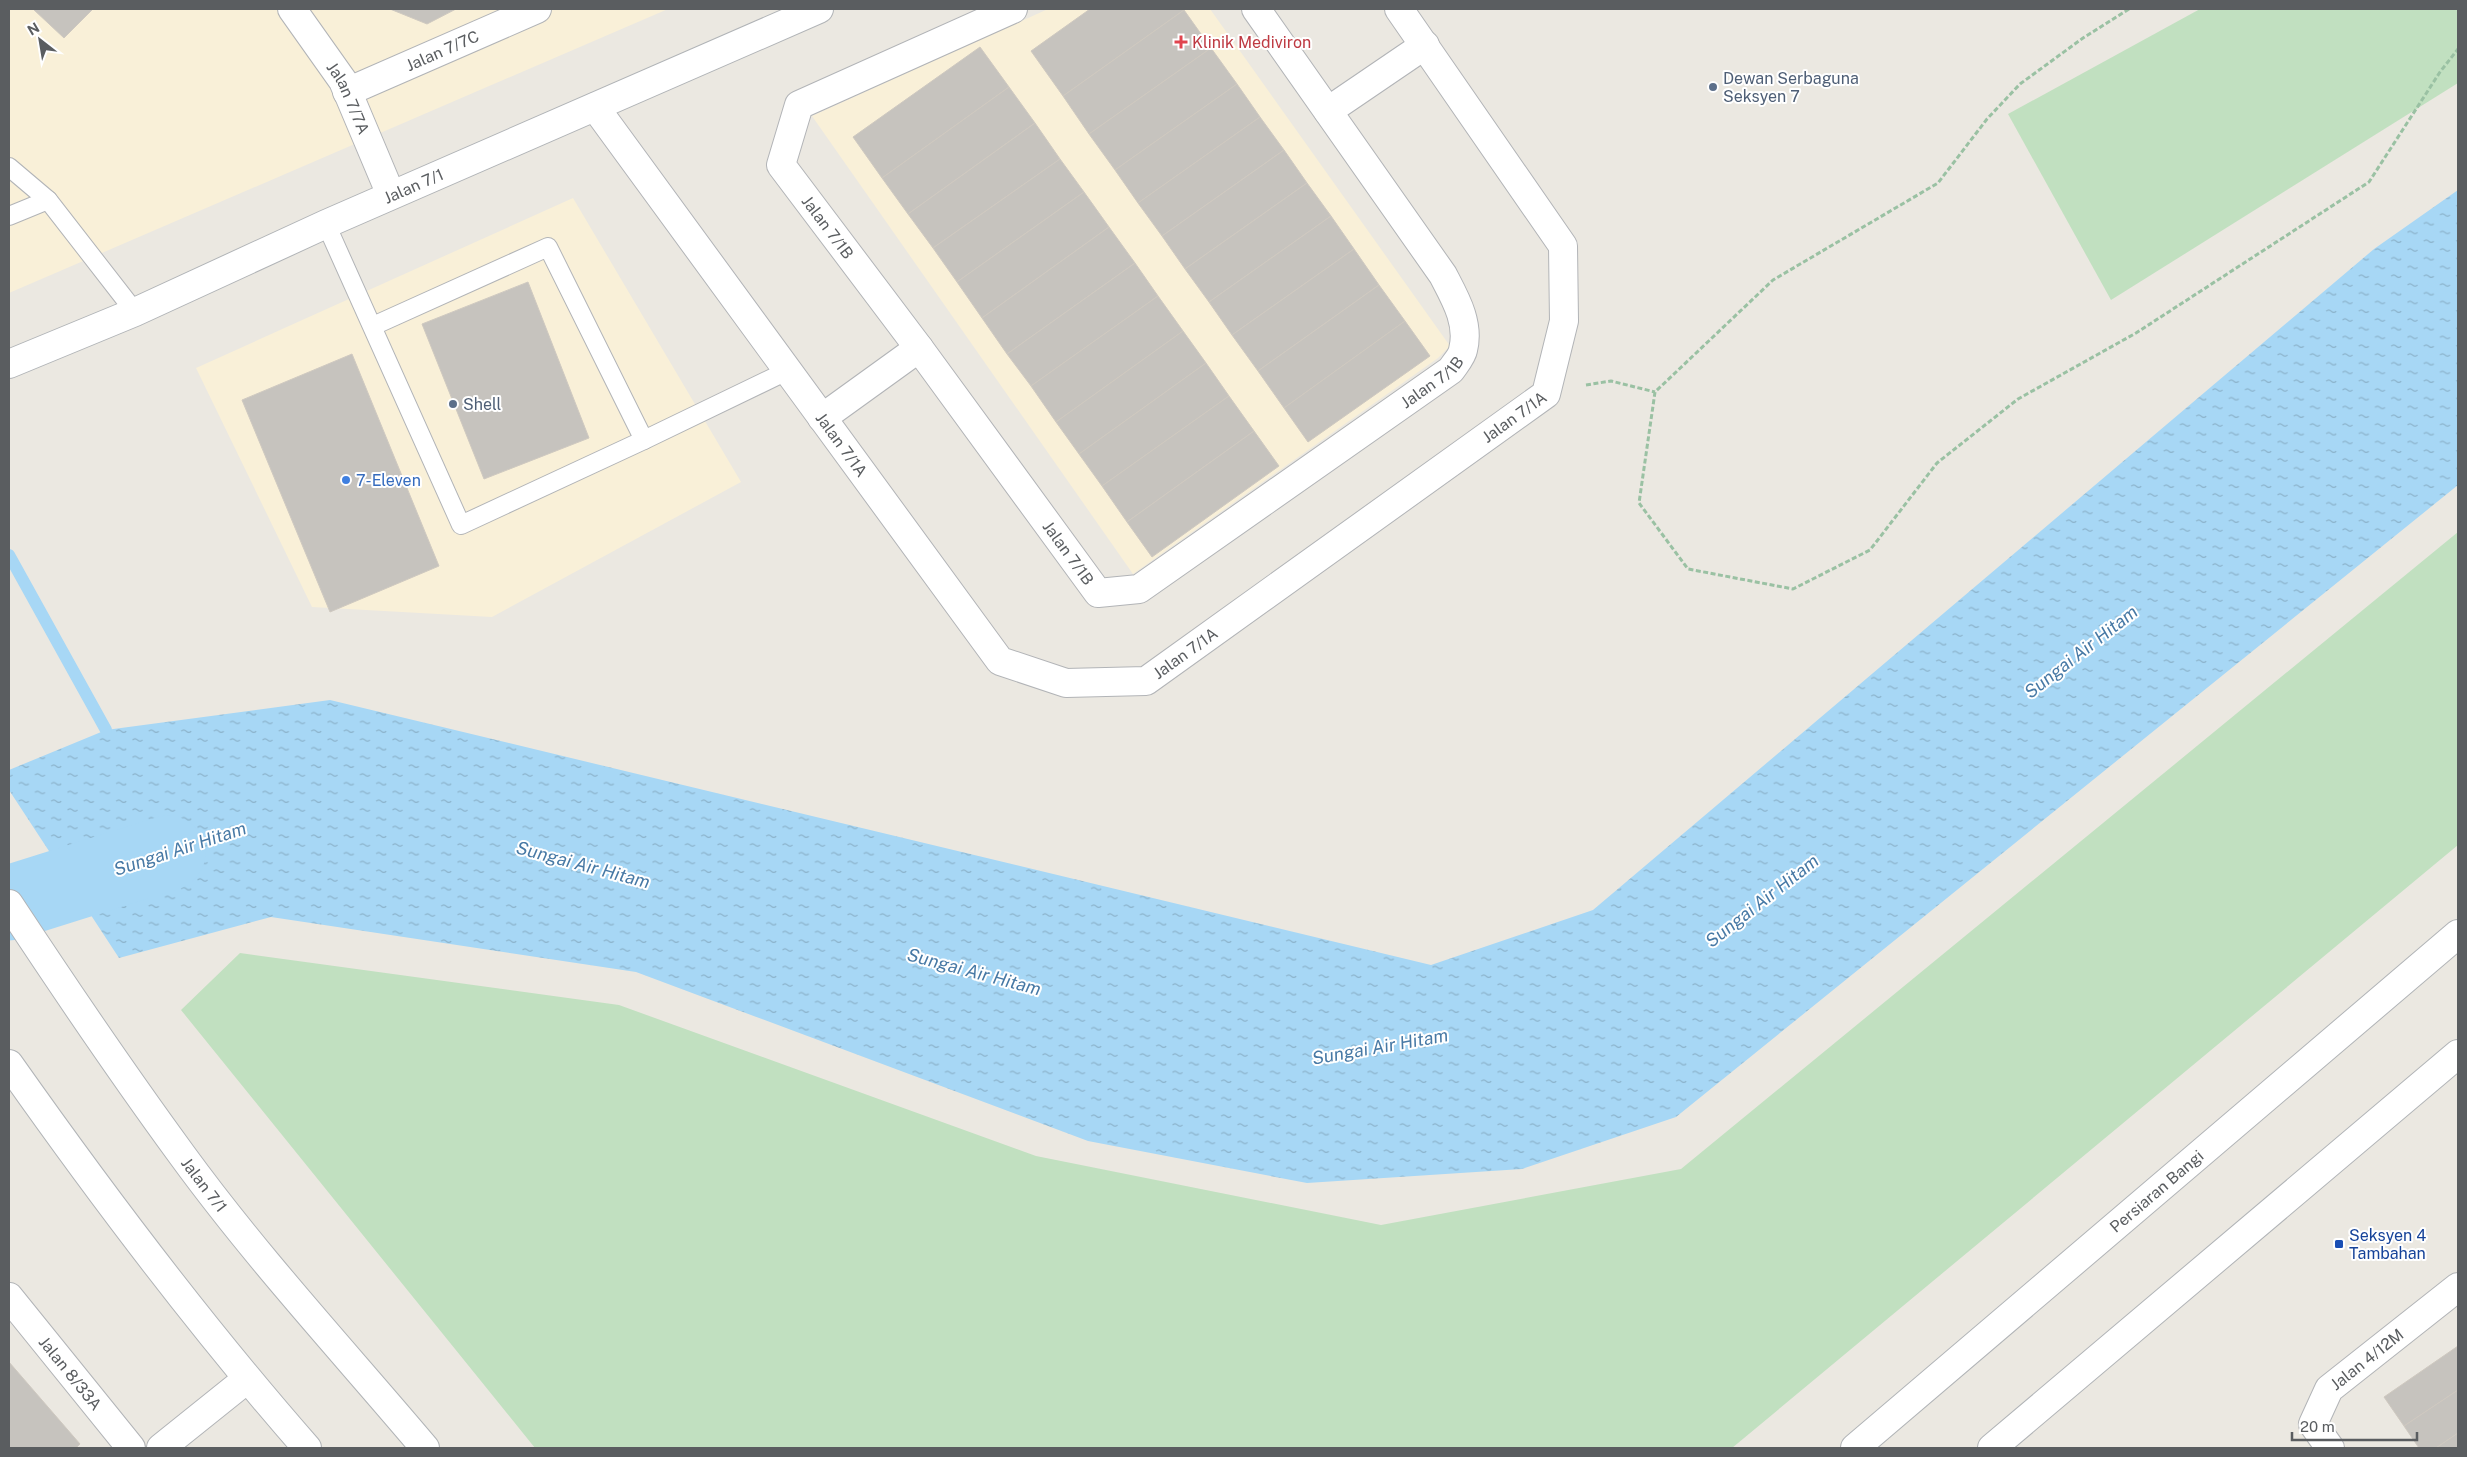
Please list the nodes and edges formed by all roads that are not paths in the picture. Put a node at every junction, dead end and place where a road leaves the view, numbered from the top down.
1 (292, 9) edge
2 (537, 9) edge
3 (819, 9) edge
4 (1013, 9) edge
5 (1256, 9) edge
6 (1400, 9) edge
7 (1425, 45) junction
8 (347, 92) junction
9 (595, 107) junction
10 (1328, 111) junction
11 (9, 167) edge
12 (391, 195) junction
13 (48, 200) junction
14 (9, 216) edge
15 (326, 224) junction
16 (135, 312) junction
17 (373, 326) junction
18 (919, 348) junction
19 (9, 364) edge
20 (787, 370) junction
21 (822, 418) junction
22 (644, 440) junction
23 (9, 904) edge
24 (2458, 934) edge
25 (2458, 1054) edge
26 (9, 1064) edge
27 (2458, 1287) edge
28 (9, 1297) edge
29 (246, 1379) junction
30 (131, 1448) edge
31 (161, 1448) edge
32 (307, 1448) edge
33 (426, 1448) edge
34 (1855, 1448) edge
35 (1992, 1448) edge
36 (2330, 1448) edge

1 - 8 street, Jalan 7/7A
2 - 8 street, Jalan 7/7C
3 - 9 street, Jalan 7/1
4 - 18 street, Jalan 7/1B
5 - 10 street, Jalan 7/1B
6 - 7 street, Jalan 7/1A
7 - 10 street
7 - 21 street, Jalan 7/1A
8 - 12 street, Jalan 7/7A
9 - 12 street, Jalan 7/1
9 - 20 street, Jalan 7/1A
10 - 18 street, Jalan 7/1B
11 - 13 lane
12 - 15 street, Jalan 7/1
13 - 14 lane
13 - 16 lane
15 - 16 street, Jalan 7/1
15 - 17 lane
16 - 19 street, Jalan 7/1
17 - 22 lane
17 - 22 lane
18 - 21 street
20 - 21 street, Jalan 7/1A
20 - 22 lane
23 - 33 street, Jalan 7/1
24 - 34 street, Persiaran Bangi
25 - 35 street
26 - 29 street
27 - 36 street, Jalan 4/12M
28 - 30 street, Jalan 8/33A
29 - 31 street
29 - 32 street

